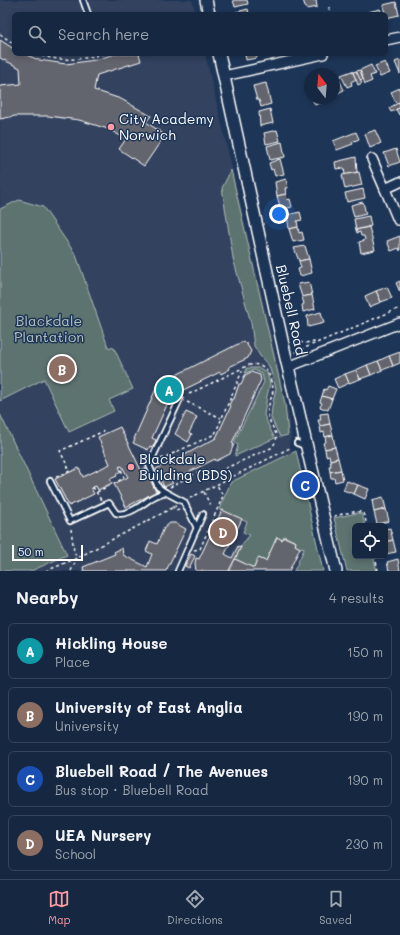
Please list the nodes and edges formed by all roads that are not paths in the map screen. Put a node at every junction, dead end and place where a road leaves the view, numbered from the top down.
1 (83, 0) edge
2 (206, 0) edge
3 (87, 12) edge
4 (209, 12) edge
5 (400, 37) edge
6 (388, 40) edge
7 (219, 56) edge
8 (314, 56) edge
9 (224, 76) junction
10 (372, 159) dead end
11 (400, 182) edge
12 (385, 189) junction
13 (398, 220) dead end
14 (400, 323) edge
15 (288, 367) junction
16 (180, 399) road end
17 (50, 480) road end
18 (164, 491) junction
19 (203, 514) dead end
20 (197, 528) junction
21 (178, 571) edge
22 (336, 571) edge

1 - 3 lane
2 - 4 street
5 - 6 street
7 - 9 street, Bluebell Road
8 - 9 street
9 - 15 street, Bluebell Road
10 - 12 street
11 - 12 street
12 - 13 street
14 - 15 street
15 - 22 street, Bluebell Road
16 - 18 lane
17 - 18 lane
18 - 20 lane
19 - 20 lane
20 - 21 lane

